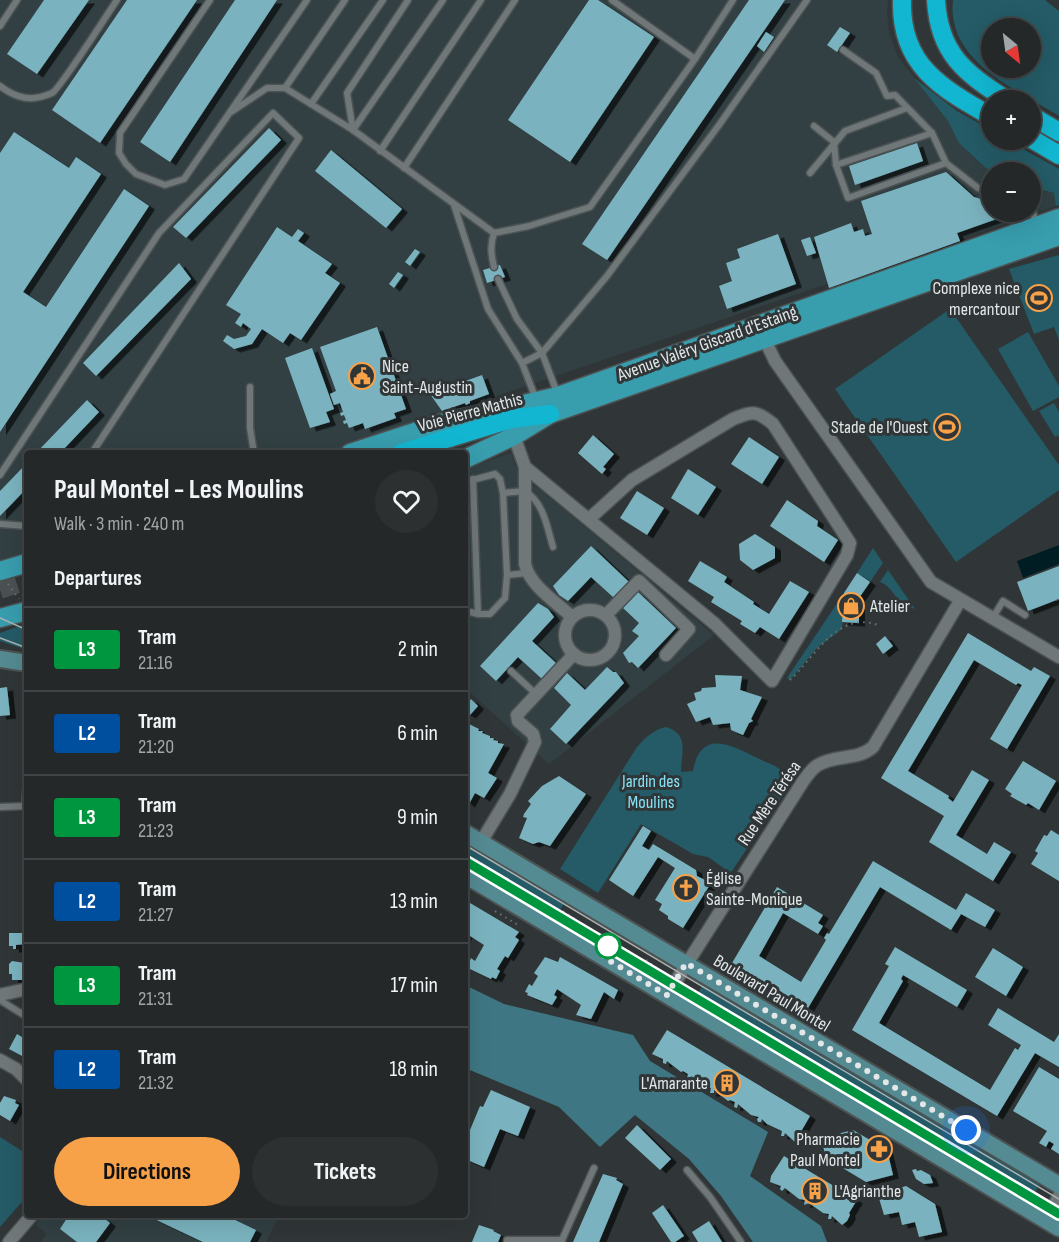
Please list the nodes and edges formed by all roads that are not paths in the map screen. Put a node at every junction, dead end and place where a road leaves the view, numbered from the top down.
1 (17, 0) edge
2 (117, 0) edge
3 (210, 0) edge
4 (307, 0) edge
5 (345, 0) edge
6 (383, 0) edge
7 (408, 0) edge
8 (443, 0) edge
9 (481, 0) edge
10 (515, 0) edge
11 (612, 0) edge
12 (733, 0) edge
13 (807, 0) edge
14 (902, 0) edge
15 (936, 0) edge
16 (0, 26) edge
17 (843, 50) dead end
18 (695, 58) junction
19 (0, 86) edge
20 (285, 88) junction
21 (992, 90) edge
22 (310, 104) junction
23 (907, 108) junction
24 (981, 110) edge
25 (231, 112) junction
26 (1041, 121) edge
27 (814, 126) dead end
28 (353, 130) junction
29 (1057, 130) edge
30 (932, 133) junction
31 (834, 142) junction
32 (1041, 144) edge
33 (380, 151) junction
34 (1059, 155) edge
35 (946, 163) junction
36 (836, 165) junction
37 (404, 168) junction
38 (810, 173) dead end
39 (981, 189) edge
40 (454, 204) junction
41 (1059, 218) edge
42 (1037, 222) edge
43 (1038, 226) junction
44 (494, 232) junction
45 (1059, 236) edge
46 (494, 267) dead end
47 (498, 279) dead end
48 (765, 340) junction
49 (542, 353) junction
50 (522, 363) junction
51 (250, 387) dead end
52 (558, 396) junction
53 (536, 400) junction
54 (550, 414) junction
55 (514, 436) junction
56 (94, 450) edge
57 (254, 450) edge
58 (359, 450) edge
59 (411, 450) edge
60 (468, 458) edge
61 (525, 467) junction
62 (0, 475) edge
63 (473, 479) junction
64 (468, 481) edge
65 (525, 491) junction
66 (503, 493) junction
67 (589, 519) junction
68 (0, 524) edge
69 (24, 526) edge
70 (553, 547) dead end
71 (24, 562) edge
72 (527, 573) junction
73 (507, 575) junction
74 (2, 576) edge
75 (960, 601) junction
76 (24, 606) edge
77 (468, 611) edge
78 (478, 614) junction
79 (606, 615) junction
80 (1025, 615) dead end
81 (572, 617) junction
82 (0, 618) edge
83 (993, 619) junction
84 (574, 654) junction
85 (666, 655) dead end
86 (1059, 657) edge
87 (0, 660) edge
88 (24, 663) edge
89 (511, 671) dead end
90 (536, 694) junction
91 (24, 806) edge
92 (0, 807) edge
93 (468, 835) edge
94 (481, 842) junction
95 (468, 877) edge
96 (686, 963) junction
97 (24, 990) edge
98 (0, 995) edge
99 (667, 995) junction
100 (24, 1015) edge
101 (0, 1060) edge
102 (24, 1077) edge
103 (594, 1168) dead end
104 (687, 1170) dead end
105 (1059, 1185) edge
106 (1059, 1196) edge
107 (29, 1218) edge
108 (1052, 1224) edge
109 (562, 1241) edge
110 (9, 1242) edge
111 (507, 1242) edge
112 (741, 1242) edge

1 - 16 lane
2 - 19 lane
3 - 25 lane
4 - 25 lane
5 - 20 lane
6 - 22 lane
7 - 28 lane
8 - 28 lane
9 - 33 lane
10 - 37 lane
11 - 18 lane
12 - 18 lane
13 - 49 lane
14 - 24 highway
15 - 21 highway
17 - 23 lane
18 - 44 lane
20 - 22 lane
20 - 25 lane
22 - 28 lane
23 - 30 lane
23 - 31 lane
26 - 29 highway
27 - 31 lane
28 - 33 lane
30 - 35 lane
30 - 36 lane
31 - 36 lane
31 - 38 lane
32 - 34 highway
33 - 37 lane
35 - 36 lane
35 - 39 lane
37 - 40 lane
40 - 44 lane
40 - 50 lane
41 - 43 main road, Avenue Valéry Giscard d'Estaing
42 - 43 lane
43 - 52 main road, Avenue Valéry Giscard d'Estaing
44 - 46 lane
45 - 48 main road, Avenue Valéry Giscard d'Estaing
47 - 49 lane
48 - 54 main road, Avenue Valéry Giscard d'Estaing
48 - 75 street
49 - 50 lane
49 - 52 lane
50 - 53 lane
51 - 57 lane
52 - 53 main road, Avenue Valéry Giscard d'Estaing
53 - 58 main road, Avenue Valéry Giscard d'Estaing
54 - 55 main road, Avenue Valéry Giscard d'Estaing
54 - 59 highway, Voie Pierre Mathis
55 - 60 main road, Avenue Valéry Giscard d'Estaing
55 - 61 street
56 - 62 lane
61 - 65 street
61 - 67 street
63 - 64 lane
63 - 66 lane
63 - 78 lane
65 - 66 lane
65 - 70 lane
65 - 72 street
66 - 73 lane
67 - 67 street
68 - 69 lane
71 - 74 main road
72 - 73 lane
72 - 81 street
73 - 78 lane
75 - 83 street
75 - 96 street, Rue Mère Térésa
76 - 82 main road
77 - 78 lane
79 - 81 street
79 - 84 street
79 - 85 street
80 - 83 lane
81 - 84 street
83 - 86 street
84 - 90 street
87 - 88 main road
89 - 90 lane
90 - 94 street
91 - 92 lane
93 - 94 main road, Boulevard Paul Montel
94 - 96 main road, Boulevard Paul Montel
95 - 99 main road
96 - 99 street, Rue Mère Térésa
96 - 105 main road, Boulevard Paul Montel
97 - 98 street
98 - 100 lane
99 - 108 main road
101 - 102 street
103 - 109 lane
104 - 112 lane
106 - 108 street
107 - 110 street
109 - 111 lane

